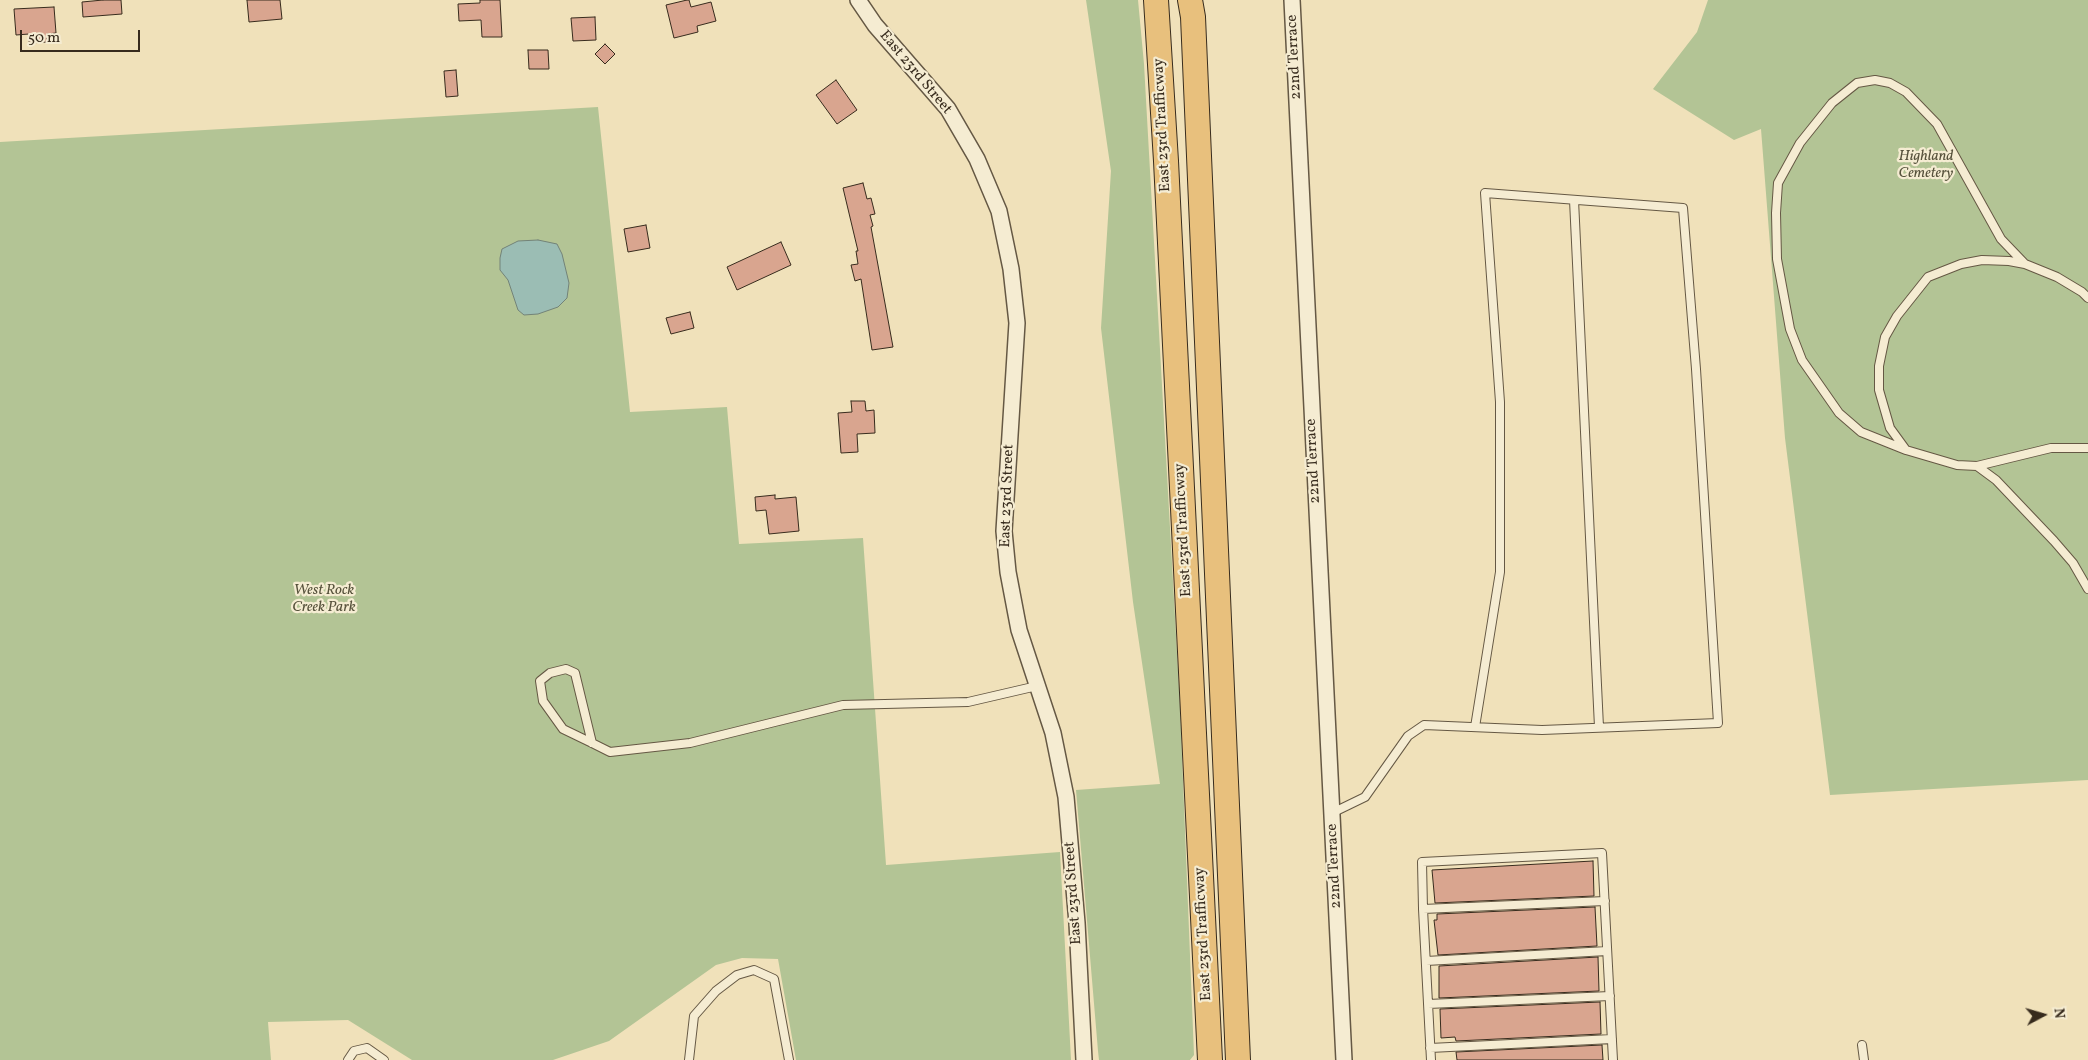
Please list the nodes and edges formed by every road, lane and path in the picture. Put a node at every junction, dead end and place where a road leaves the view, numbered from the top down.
1 (858, 0) edge
2 (1156, 0) edge
3 (1190, 0) edge
4 (1292, 0) edge
5 (1574, 200) junction
6 (2025, 264) junction
7 (2088, 298) edge
8 (2088, 448) edge
9 (1906, 450) junction
10 (1977, 466) junction
11 (2088, 589) edge
12 (1037, 686) junction
13 (1475, 727) junction
14 (1599, 728) junction
15 (592, 743) junction
16 (1332, 813) junction
17 (1605, 901) junction
18 (1423, 909) junction
19 (1607, 951) junction
20 (1426, 961) junction
21 (1610, 996) junction
22 (1428, 1004) junction
23 (1612, 1039) junction
24 (1862, 1045) dead end
25 (1430, 1048) junction
26 (348, 1060) edge
27 (384, 1060) edge
28 (689, 1060) edge
29 (789, 1060) edge
30 (1084, 1060) edge
31 (1210, 1060) edge
32 (1238, 1060) edge
33 (1344, 1060) edge
34 (1431, 1060) edge
35 (1613, 1060) edge
36 (1864, 1060) edge

1 - 12 street, East 23rd Street
2 - 31 main road, East 23rd Trafficway
3 - 32 main road, East 23rd Trafficway
4 - 16 street, 22nd Terrace
5 - 13 lane
5 - 14 lane
5 - 14 lane
6 - 7 lane
6 - 9 lane
6 - 9 lane
8 - 10 lane
9 - 10 lane
10 - 11 lane
12 - 15 lane
12 - 30 street, East 23rd Street
13 - 14 lane
13 - 16 lane
15 - 15 lane
16 - 33 street, 22nd Terrace
17 - 18 lane
17 - 18 lane
17 - 19 lane
18 - 20 lane
19 - 20 lane
19 - 21 lane
20 - 22 lane
21 - 22 lane
21 - 23 lane
22 - 25 lane
23 - 25 lane
23 - 35 lane
24 - 36 lane
25 - 34 lane
26 - 27 lane
28 - 29 lane

